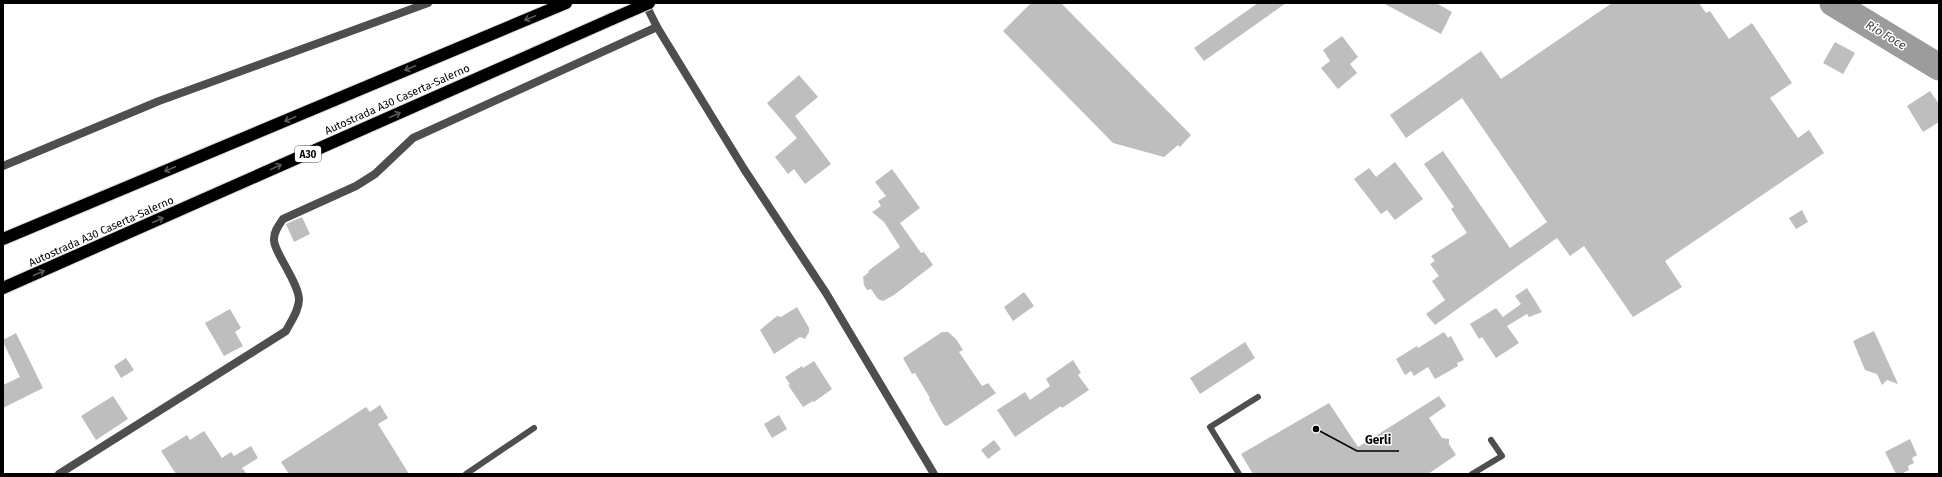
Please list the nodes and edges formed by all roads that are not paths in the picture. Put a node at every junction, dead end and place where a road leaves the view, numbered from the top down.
1 (428, 3) edge
2 (566, 3) edge
3 (645, 3) edge
4 (649, 3) edge
5 (657, 27) junction
6 (3, 166) edge
7 (3, 239) edge
8 (3, 288) edge
9 (1258, 397) dead end
10 (534, 428) dead end
11 (1491, 440) dead end
12 (59, 474) edge
13 (466, 474) edge
14 (934, 474) edge
15 (1239, 474) edge
16 (1472, 474) edge

1 - 6 street
2 -> 7 highway, Autostrada A30 Caserta-Salerno
3 - 5 street
8 -> 4 highway, Autostrada A30 Caserta-Salerno / A30, bridge
5 - 12 street
5 - 14 street
9 - 15 lane
10 - 13 lane
11 - 16 lane

